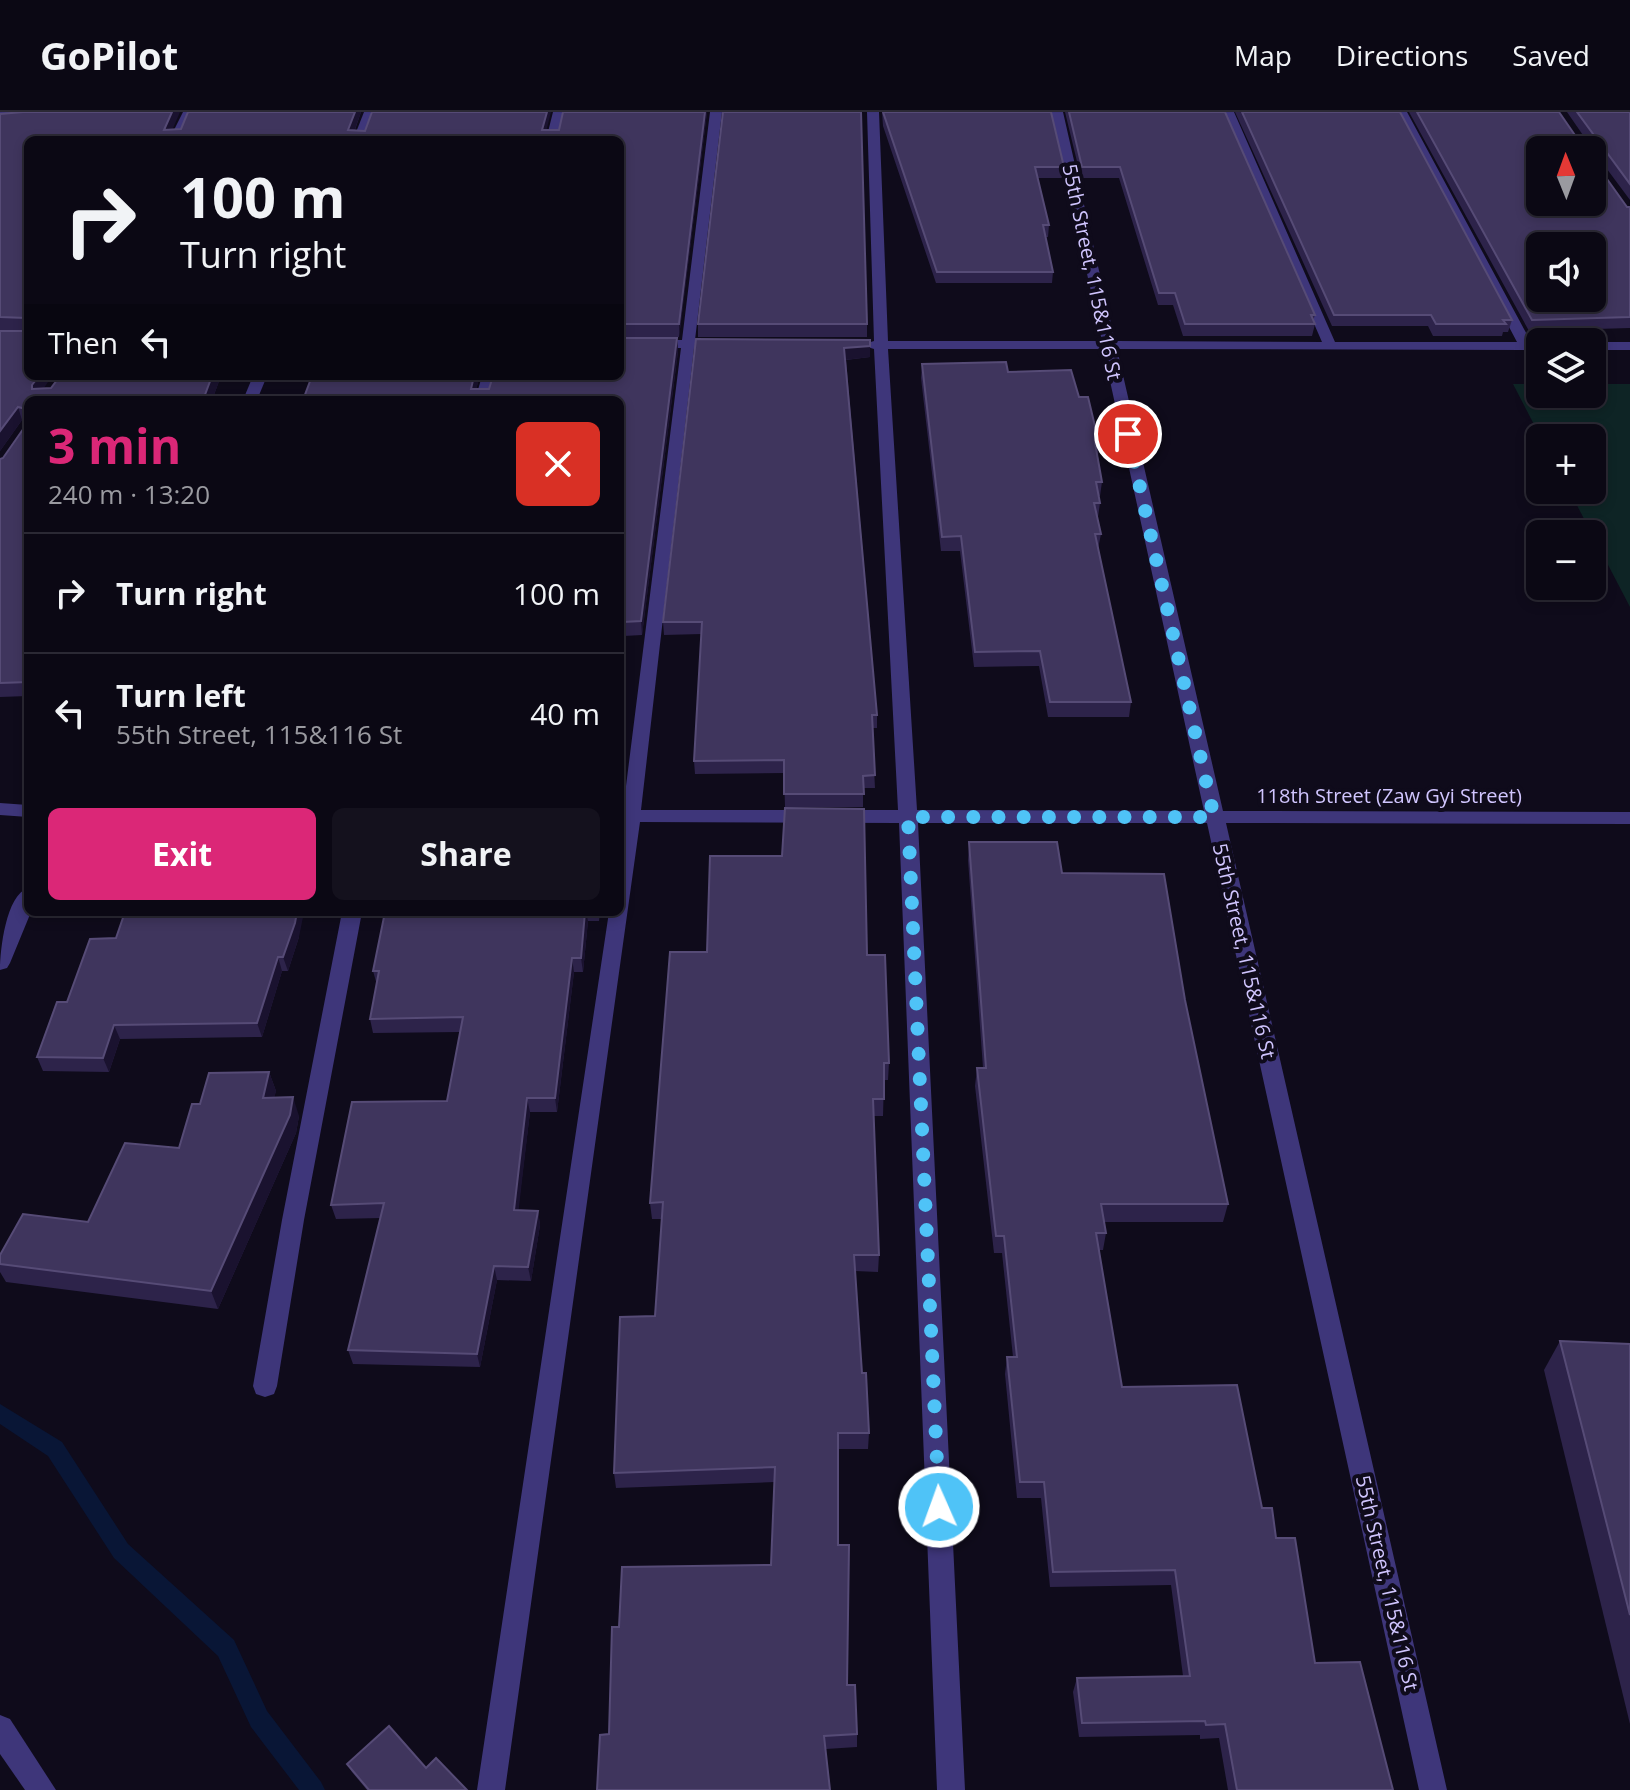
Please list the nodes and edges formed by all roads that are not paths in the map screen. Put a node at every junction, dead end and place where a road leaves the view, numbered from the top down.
1 (6, 112) edge
2 (189, 112) edge
3 (370, 112) edge
4 (559, 112) edge
5 (716, 112) edge
6 (873, 112) edge
7 (1057, 112) edge
8 (1228, 112) edge
9 (1401, 112) edge
10 (0, 120) edge
11 (177, 136) edge
12 (361, 136) edge
13 (553, 136) edge
14 (1526, 334) edge
15 (624, 344) edge
16 (690, 344) junction
17 (738, 344) edge
18 (849, 345) edge
19 (881, 345) junction
20 (1108, 345) junction
21 (1330, 345) junction
22 (1526, 346) edge
23 (1606, 346) edge
24 (1630, 346) edge
25 (0, 809) edge
26 (24, 811) edge
27 (627, 816) edge
28 (908, 817) junction
29 (1214, 817) junction
30 (1630, 818) edge
31 (624, 856) edge
32 (24, 905) edge
33 (351, 916) edge
34 (619, 916) edge
35 (0, 963) edge
36 (265, 1386) dead end
37 (0, 1729) edge
38 (42, 1790) edge
39 (491, 1790) edge
40 (951, 1790) edge
41 (1433, 1790) edge

1 - 10 street
2 - 11 street
3 - 12 street
4 - 13 street
5 - 16 street
6 - 19 street
7 - 20 street, 55th Street, 115&116 St
8 - 21 street
9 - 14 street
15 - 16 street
16 - 17 street
16 - 27 street
18 - 19 street
19 - 20 street
19 - 28 street
20 - 21 street
20 - 29 street, 55th Street, 115&116 St
21 - 22 street
23 - 24 street
25 - 26 street
27 - 28 street, 118th Street (Zaw Gyi Street)
27 - 31 street
28 - 29 street, 118th Street (Zaw Gyi Street)
28 - 40 street
29 - 30 street, 118th Street (Zaw Gyi Street)
29 - 41 street, 55th Street, 115&116 St
32 - 35 street
33 - 36 street
34 - 39 street
37 - 38 street

